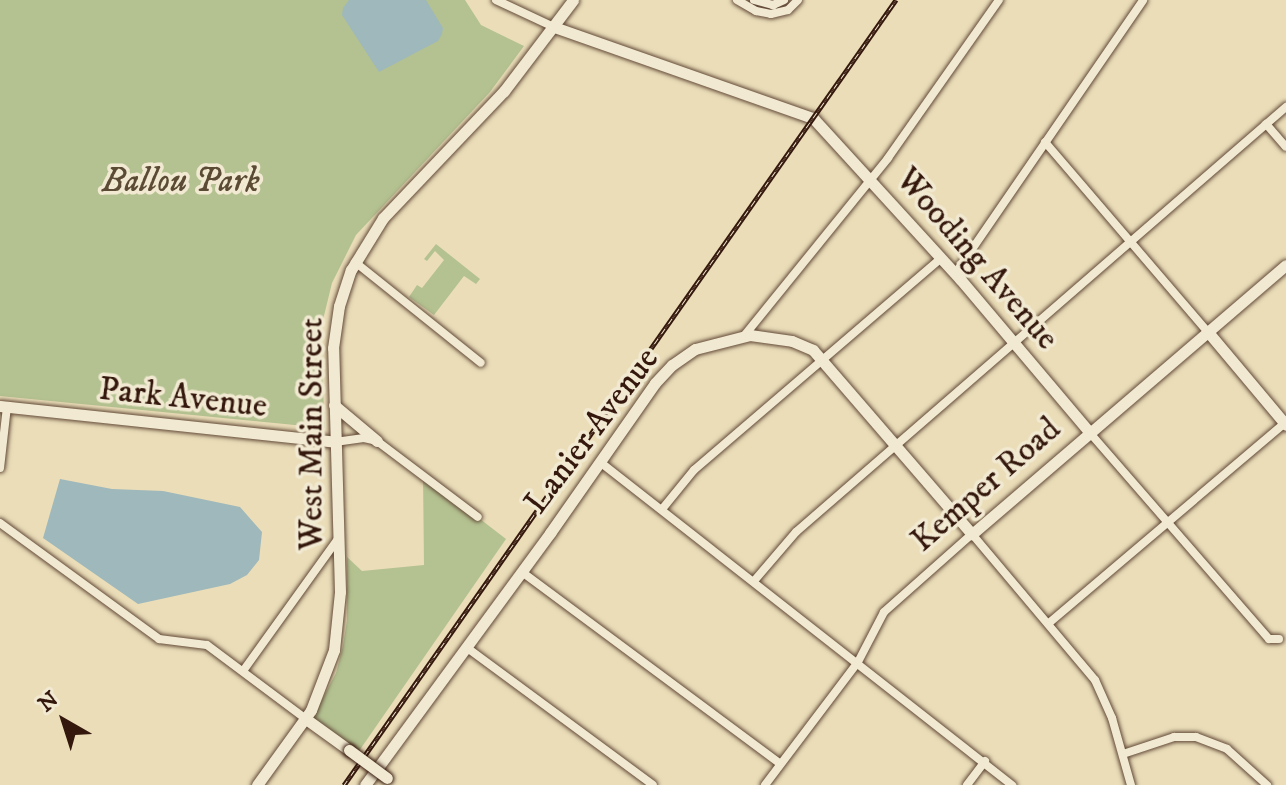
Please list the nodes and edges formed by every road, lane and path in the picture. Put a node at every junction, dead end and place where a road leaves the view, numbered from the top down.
1 (496, 0) edge
2 (737, 0) edge
3 (784, 0) edge
4 (798, 0) edge
5 (999, 0) edge
6 (1143, 0) edge
7 (573, 1) edge
8 (751, 2) edge
9 (554, 27) junction
10 (1286, 107) edge
11 (1266, 124) junction
12 (1045, 142) junction
13 (1286, 147) edge
14 (871, 180) junction
15 (1132, 241) junction
16 (941, 258) junction
17 (355, 262) junction
18 (1286, 265) edge
19 (955, 274) junction
20 (1208, 332) junction
21 (744, 336) junction
22 (1015, 344) junction
23 (824, 359) junction
24 (481, 363) dead end
25 (334, 405) junction
26 (3, 407) edge
27 (1286, 423) edge
28 (1090, 433) junction
29 (377, 441) junction
30 (335, 442) junction
31 (898, 445) junction
32 (600, 462) junction
33 (0, 468) edge
34 (663, 508) junction
35 (478, 517) dead end
36 (0, 523) edge
37 (1168, 523) junction
38 (972, 534) junction
39 (338, 539) junction
40 (522, 572) junction
41 (754, 581) junction
42 (1049, 623) junction
43 (1279, 639) dead end
44 (466, 647) junction
45 (858, 662) junction
46 (243, 671) junction
47 (306, 719) junction
48 (1123, 754) junction
49 (985, 761) junction
50 (779, 763) junction
51 (392, 782) edge
52 (257, 785) edge
53 (365, 785) edge
54 (653, 785) edge
55 (765, 785) edge
56 (967, 785) edge
57 (1012, 785) edge
58 (1131, 785) edge
59 (1267, 785) edge

1 - 9 street
2 - 8 street
3 - 8 street
4 - 8 street
5 - 14 street
6 - 12 street
7 - 9 street, West Main Street
9 - 14 street, Wooding Avenue
9 - 17 street, West Main Street
10 - 11 street
11 - 13 street
11 - 15 street
12 - 15 street
12 - 19 street
14 - 16 street, Wooding Avenue
14 - 21 street
15 - 20 street
15 - 22 street
16 - 19 street, Wooding Avenue
16 - 23 street
17 - 24 street
17 - 25 street, West Main Street
18 - 20 street, Kemper Road
19 - 22 street, Wooding Avenue
20 - 27 street
20 - 28 street, Kemper Road
21 - 23 street, Lanier Avenue
21 - 32 street, Lanier Avenue
22 - 28 street, Wooding Avenue
22 - 31 street
23 - 31 street, Lanier Avenue
23 - 34 street
25 - 29 street
25 - 30 street, West Main Street
26 - 30 street, Park Avenue
26 - 33 street
27 - 37 street
28 - 37 street, Wooding Avenue
28 - 38 street, Kemper Road
29 - 30 street, Park Avenue
29 - 35 street
30 - 39 street, West Main Street
31 - 38 street, Lanier Avenue
31 - 41 street
32 - 34 street
32 - 40 street, Lanier Avenue
34 - 41 street
36 - 46 street
37 - 42 street
37 - 43 street, Wooding Avenue
38 - 42 street, Lanier Avenue
38 - 45 street, Kemper Road
39 - 46 street
39 - 47 street, West Main Street
40 - 44 street, Lanier Avenue
40 - 50 street
41 - 45 street
42 - 48 street, Lanier Avenue
44 - 53 street, Lanier Avenue
44 - 54 street
45 - 49 street
45 - 50 street, Kemper Road
46 - 47 street
47 - 51 street, bridge
47 - 52 street, West Main Street
48 - 58 street, Lanier Avenue
48 - 59 street
49 - 56 street
49 - 57 street
50 - 55 street, Kemper Road

